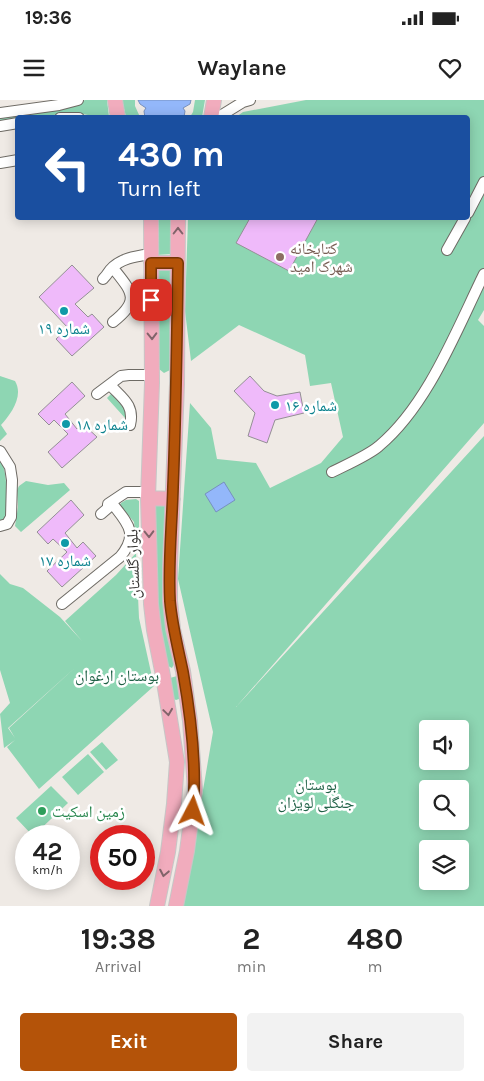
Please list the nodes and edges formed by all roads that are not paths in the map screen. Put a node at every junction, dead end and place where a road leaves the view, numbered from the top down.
1 (78, 100) edge
2 (115, 100) edge
3 (214, 100) edge
4 (250, 100) edge
5 (0, 114) edge
6 (118, 115) edge
7 (212, 115) edge
8 (223, 115) edge
9 (15, 124) edge
10 (0, 126) edge
11 (15, 160) edge
12 (0, 163) edge
13 (484, 182) edge
14 (470, 209) edge
15 (151, 220) edge
16 (178, 220) edge
17 (464, 220) edge
18 (447, 250) dead end
19 (151, 258) junction
20 (178, 263) junction
21 (112, 269) junction
22 (484, 274) edge
23 (101, 277) dead end
24 (113, 322) dead end
25 (152, 379) junction
26 (177, 384) junction
27 (109, 386) junction
28 (100, 395) dead end
29 (130, 425) dead end
30 (0, 451) edge
31 (332, 472) dead end
32 (148, 495) junction
33 (173, 499) junction
34 (110, 503) junction
35 (98, 512) dead end
36 (0, 526) edge
37 (62, 604) dead end
38 (182, 672) junction
39 (163, 676) junction
40 (157, 906) edge
41 (176, 906) edge

1 - 5 street
2 - 6 main road
3 - 7 main road
4 - 8 street
9 - 10 street
11 - 12 street
13 - 14 street
15 - 19 main road, بلوار گلستان
20 -> 16 main road
17 - 18 street
19 - 20 main road
19 - 21 street
19 -> 25 main road, بلوار گلستان
20 - 26 main road
21 - 23 street
21 - 24 street
22 - 31 street
25 - 26 main road
25 - 27 street
25 - 32 main road, بلوار گلستان
26 - 33 main road
27 - 28 street
27 - 29 street
30 - 36 street
32 - 33 main road
32 - 34 street
32 -> 39 main road, بلوار گلستان
33 - 38 main road
34 - 35 street
34 - 37 street
38 - 39 main road
38 - 41 main road
39 -> 40 main road, بلوار گلستان

